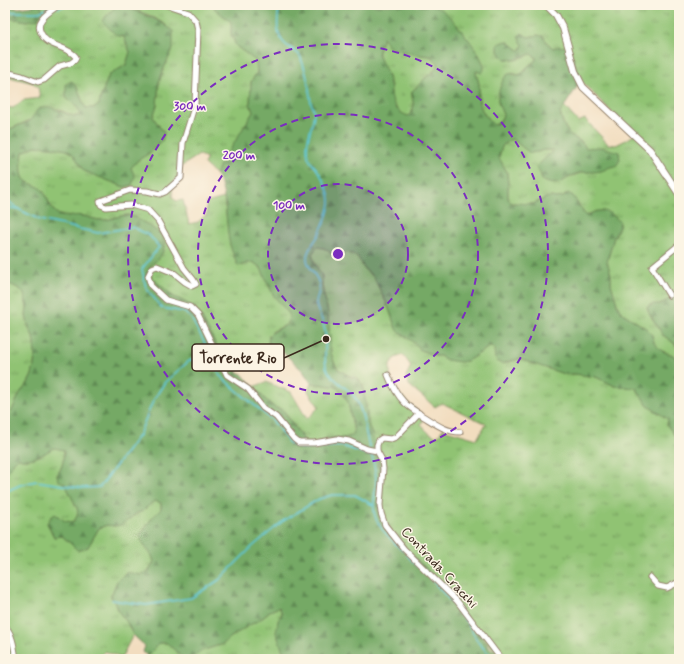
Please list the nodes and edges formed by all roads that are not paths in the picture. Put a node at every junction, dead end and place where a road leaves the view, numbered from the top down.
1 (59, 5) edge
2 (167, 5) edge
3 (546, 5) edge
4 (5, 72) edge
5 (679, 194) edge
6 (679, 245) edge
7 (669, 295) dead end
8 (388, 375) dead end
9 (419, 413) junction
10 (460, 432) dead end
11 (375, 451) junction
12 (650, 577) dead end
13 (679, 582) edge
14 (5, 626) edge
15 (16, 659) edge
16 (503, 659) edge

1 - 4 street
2 - 11 street
3 - 5 street
6 - 7 street
8 - 9 street
9 - 10 street
9 - 11 street
11 - 16 street, Contrada Cracchi
12 - 13 street
14 - 15 street

